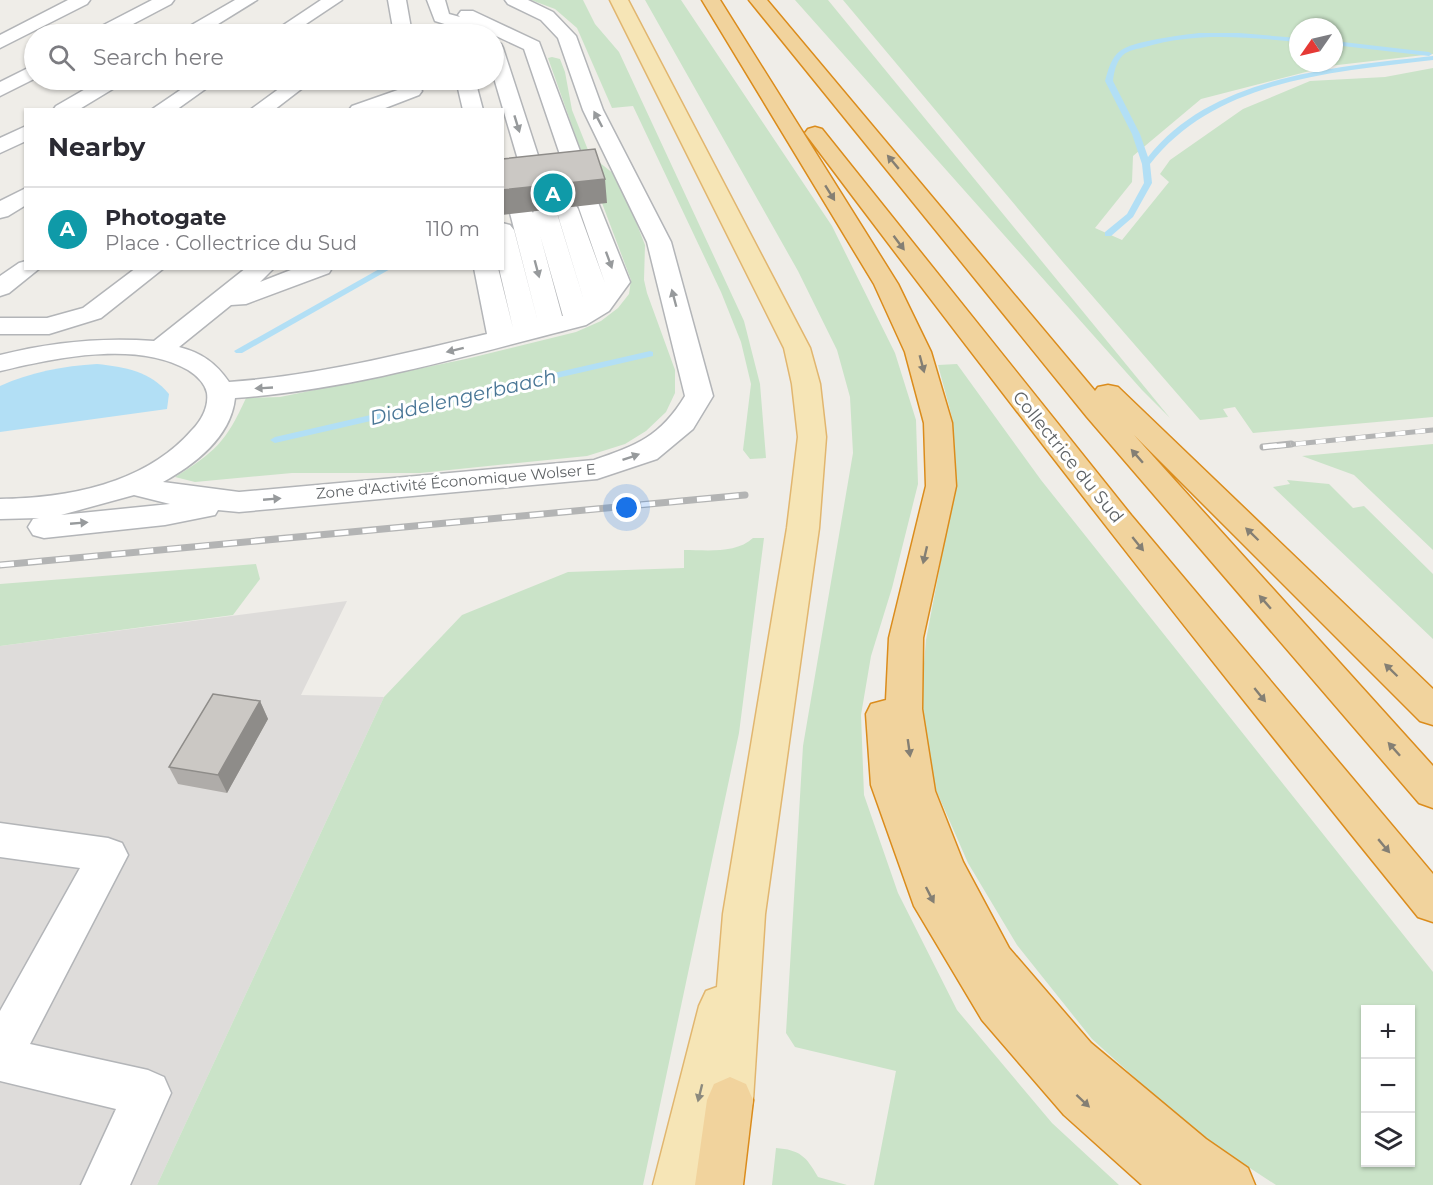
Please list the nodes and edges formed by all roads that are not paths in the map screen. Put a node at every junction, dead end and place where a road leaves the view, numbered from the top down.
1 (81, 0) edge
2 (165, 0) edge
3 (248, 0) edge
4 (333, 0) edge
5 (397, 0) edge
6 (514, 0) edge
7 (619, 0) edge
8 (713, 0) edge
9 (758, 0) edge
10 (35, 24) edge
11 (120, 24) edge
12 (207, 24) edge
13 (295, 24) edge
14 (398, 24) edge
15 (24, 30) edge
16 (504, 37) edge
17 (0, 42) edge
18 (504, 66) edge
19 (24, 77) edge
20 (0, 90) edge
21 (97, 90) edge
22 (192, 90) edge
23 (289, 90) edge
24 (449, 90) edge
25 (468, 90) edge
26 (488, 90) edge
27 (501, 90) edge
28 (413, 93) edge
29 (66, 108) edge
30 (164, 108) edge
31 (263, 108) edge
32 (365, 108) edge
33 (453, 108) edge
34 (473, 108) edge
35 (492, 108) edge
36 (535, 112) dead end
37 (23, 119) edge
38 (0, 147) edge
39 (579, 175) edge
40 (535, 180) edge
41 (24, 196) edge
42 (0, 211) edge
43 (504, 235) edge
44 (25, 270) edge
45 (149, 270) edge
46 (260, 270) edge
47 (315, 270) edge
48 (488, 270) edge
49 (984, 272) junction
50 (0, 288) edge
51 (216, 308) junction
52 (0, 326) edge
53 (539, 329) junction
54 (159, 350) junction
55 (0, 363) edge
56 (220, 391) junction
57 (131, 484) junction
58 (238, 502) junction
59 (0, 509) edge
60 (0, 531) edge
61 (906, 638) junction
62 (1433, 711) edge
63 (1433, 792) edge
64 (0, 840) edge
65 (1433, 904) edge
66 (744, 914) junction
67 (0, 1057) edge
68 (730, 1100) junction
69 (105, 1185) edge
70 (677, 1185) edge
71 (713, 1185) edge
72 (719, 1185) edge
73 (1179, 1185) edge
74 (1231, 1185) edge

1 - 10 lane
2 - 11 lane
3 - 12 lane
4 - 13 lane
5 - 14 lane
58 -> 6 lane, Zone d'Activité Économique Wolser E
7 - 66 main road
8 -> 61 highway
8 -> 65 highway, Collectrice du Sud
49 -> 9 highway
15 - 17 lane
16 - 39 lane
18 - 36 lane
19 - 20 lane
21 - 29 lane
22 - 30 lane
23 - 31 lane
24 - 33 lane
25 - 34 lane
26 - 35 lane
27 -> 40 lane
28 - 32 lane
37 - 38 lane
41 - 42 lane
43 - 53 lane
44 - 50 lane
45 - 52 lane
46 - 51 lane
47 - 51 lane
48 - 53 lane
62 -> 49 highway
63 -> 49 highway
51 - 54 lane
53 - 53 lane
53 -> 56 lane
54 - 55 lane
54 - 56 lane
56 - 57 lane
57 - 58 lane, Zone d'Activité Économique Wolser E
57 - 59 lane
60 -> 58 lane, Zone d'Activité Économique Wolser E
61 -> 73 highway
61 -> 74 highway
64 - 67 lane
66 - 68 main road
66 -> 70 main road
67 - 69 lane
68 - 71 main road
68 - 72 highway

